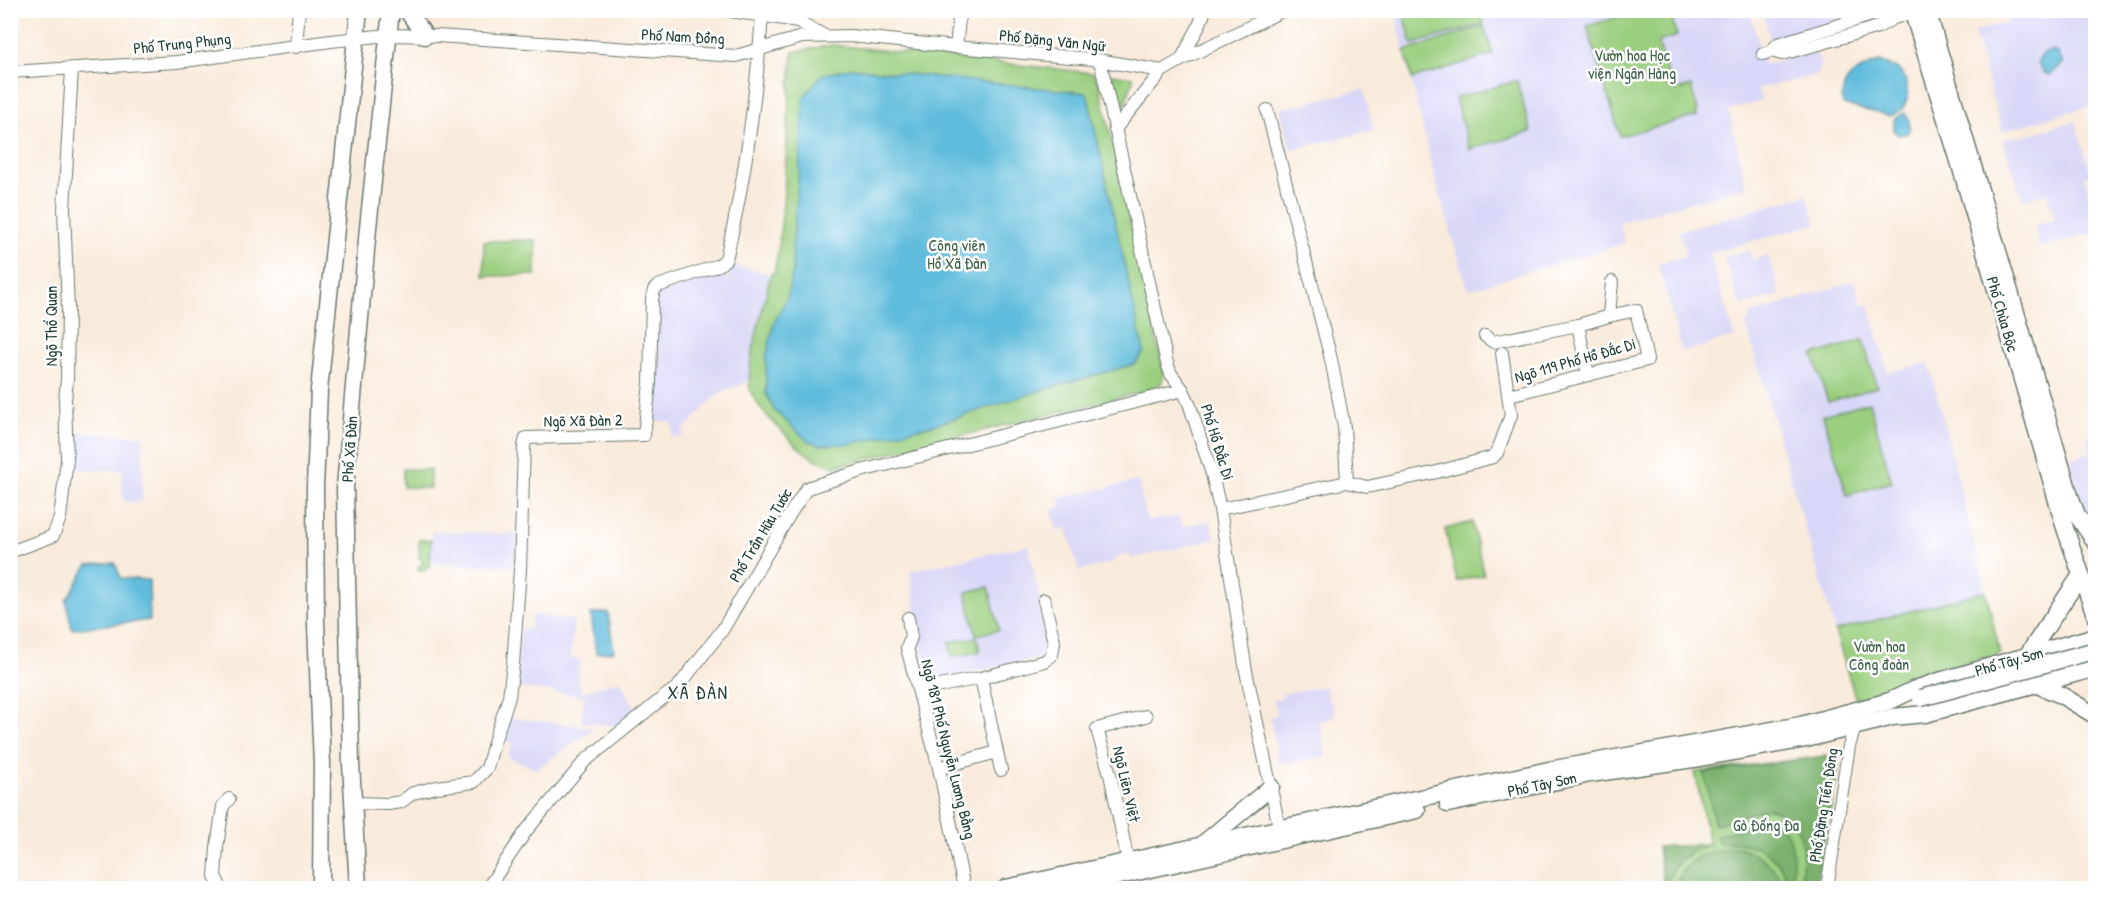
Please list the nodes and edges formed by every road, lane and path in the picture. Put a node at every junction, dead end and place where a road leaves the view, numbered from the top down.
1 (299, 10) edge
2 (359, 10) edge
3 (392, 10) edge
4 (407, 10) edge
5 (723, 10) edge
6 (960, 10) edge
7 (1205, 10) edge
8 (1284, 10) edge
9 (1918, 11) edge
10 (762, 16) junction
11 (1199, 26) junction
12 (388, 35) junction
13 (425, 36) junction
14 (824, 36) junction
15 (356, 39) junction
16 (1218, 42) junction
17 (296, 47) junction
18 (956, 47) junction
19 (760, 49) junction
20 (1767, 53) dead end
21 (1100, 60) junction
22 (1181, 60) junction
23 (72, 69) junction
24 (1162, 71) junction
25 (10, 72) edge
26 (1268, 110) dead end
27 (1115, 129) junction
28 (1612, 282) dead end
29 (1609, 316) junction
30 (1578, 325) junction
31 (1510, 326) dead end
32 (1485, 336) dead end
33 (1507, 339) junction
34 (1502, 353) dead end
35 (1171, 374) junction
36 (1588, 375) junction
37 (1183, 390) junction
38 (1509, 395) junction
39 (1162, 396) junction
40 (1347, 482) junction
41 (1220, 509) junction
42 (2096, 543) edge
43 (10, 552) edge
44 (2081, 574) junction
45 (1044, 600) dead end
46 (908, 618) dead end
47 (2096, 618) edge
48 (2096, 636) edge
49 (2058, 647) junction
50 (2096, 650) edge
51 (2027, 656) junction
52 (2096, 668) edge
53 (981, 678) junction
54 (2059, 678) junction
55 (2035, 684) junction
56 (919, 690) junction
57 (1891, 709) junction
58 (1146, 716) dead end
59 (2096, 716) edge
60 (1855, 727) junction
61 (1730, 746) junction
62 (997, 752) junction
63 (322, 764) junction
64 (351, 764) junction
65 (939, 768) junction
66 (1001, 770) dead end
67 (1271, 787) junction
68 (229, 799) dead end
69 (354, 802) junction
70 (1280, 834) junction
71 (1197, 853) junction
72 (1128, 862) junction
73 (219, 884) dead end
74 (321, 888) edge
75 (358, 888) edge
76 (489, 888) edge
77 (964, 888) edge
78 (1006, 888) edge
79 (1065, 888) edge
80 (1827, 888) edge

1 - 17 street
2 - 15 main road, Phố Xã Đàn
3 - 12 main road, Phố Xã Đàn
4 - 13 main road
5 - 10 street, Phố Đặng Văn Ngữ
6 - 18 street
7 - 11 street
8 - 16 street
9 - 20 street
9 - 42 main road, Phố Chùa Bộc
9 - 44 main road, Phố Chùa Bộc
10 - 14 street, Phố Đặng Văn Ngữ
10 - 19 street
11 - 16 street
11 - 22 street
12 - 13 street, Phố Nam Đồng
12 - 15 street, Phố Nam Đồng
12 - 64 main road, Phố Xã Đàn
13 - 19 street, Phố Nam Đồng
14 - 18 street, Phố Đặng Văn Ngữ
14 - 19 street, Phố Đặng Văn Ngữ
15 - 17 street, Phố Trung Phụng
15 - 63 main road, Phố Xã Đàn
16 - 22 street
17 - 23 street, Phố Trung Phụng
18 - 21 street, Phố Đặng Văn Ngữ
19 - 69 street, Ngõ Xã Đàn 2
21 - 24 street, Phố Đặng Văn Ngữ
21 - 27 street, Phố Hồ Đắc Di
22 - 24 street
23 - 25 street, Phố Trung Phụng
23 - 43 street, Ngõ Thổ Quan
24 - 27 street
26 - 40 street
27 - 35 street, Phố Hồ Đắc Di
28 - 29 street
29 - 30 street, Ngõ 119 Phố Hồ Đắc Di
29 - 36 street, Ngõ 119 Phố Hồ Đắc Di
30 - 33 street, Ngõ 119 Phố Hồ Đắc Di
30 - 36 street
31 - 33 street
32 - 33 street, Ngõ 119 Phố Hồ Đắc Di
34 - 38 street
35 - 37 street, Phố Hồ Đắc Di
35 - 39 street
36 - 38 street, Ngõ 119 Phố Hồ Đắc Di
37 - 39 street, Phố Trần Hữu Tước
37 - 41 street, Phố Hồ Đắc Di
38 - 40 street
39 - 76 street, Phố Trần Hữu Tước
40 - 41 street
41 - 67 street, Phố Hồ Đắc Di
44 - 47 main road, Phố Chùa Bộc
44 - 51 main road
45 - 53 street
46 - 56 street, Ngõ 181 Phố Nguyễn Lương Bằng
48 - 49 main road, Phố Tây Sơn
49 - 51 main road, Phố Tây Sơn
49 - 54 main road
50 - 57 main road, Phố Tây Sơn, bridge
51 - 57 main road, Phố Tây Sơn
52 - 54 main road, Phố Tây Sơn
53 - 56 street
53 - 62 street
54 - 55 main road, Phố Tây Sơn
55 - 57 main road, Phố Tây Sơn
55 - 59 main road
56 - 65 street, Ngõ 181 Phố Nguyễn Lương Bằng
57 - 60 main road, Phố Tây Sơn
57 - 61 main road, Phố Tây Sơn
58 - 72 street, Ngõ Liên Việt
60 - 61 main road, Phố Tây Sơn
60 - 80 street, Phố Đặng Tiến Đông
61 - 70 main road, Phố Tây Sơn
62 - 65 street
62 - 66 street
63 - 64 main road
63 - 74 main road, Phố Xã Đàn
64 - 69 main road, Phố Xã Đàn
65 - 77 street, Ngõ 181 Phố Nguyễn Lương Bằng
67 - 70 street, Phố Hồ Đắc Di
67 - 71 main road
68 - 73 street
69 - 75 main road, Phố Xã Đàn
70 - 71 main road, Phố Tây Sơn
71 - 72 main road
71 - 79 main road
72 - 78 main road

